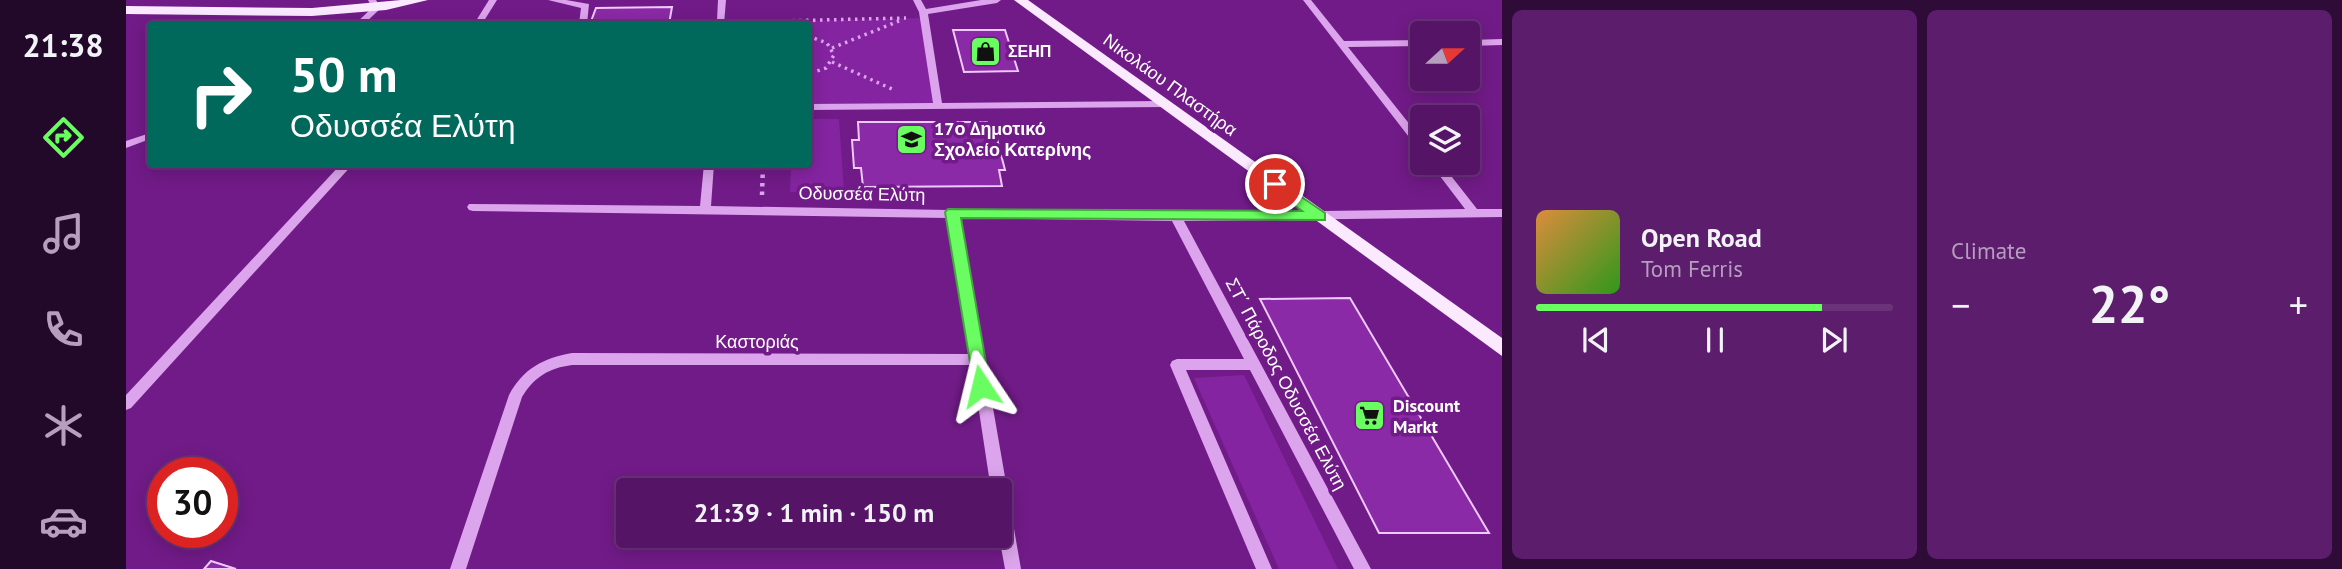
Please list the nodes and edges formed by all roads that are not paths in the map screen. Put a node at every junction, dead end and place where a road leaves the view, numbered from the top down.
1 (422, 0) edge
2 (493, 0) edge
3 (552, 0) edge
4 (722, 0) edge
5 (917, 0) edge
6 (997, 0) edge
7 (1020, 0) edge
8 (1307, 0) edge
9 (956, 3) edge
10 (374, 4) edge
11 (586, 6) joint
12 (126, 10) edge
13 (924, 15) junction
14 (361, 21) edge
15 (480, 21) edge
16 (584, 21) edge
17 (720, 21) edge
18 (1502, 42) edge
19 (1410, 43) edge
20 (1480, 43) edge
21 (1341, 44) junction
22 (1163, 104) junction
23 (938, 106) junction
24 (812, 107) edge
25 (1410, 132) edge
26 (147, 137) edge
27 (126, 145) edge
28 (344, 168) edge
29 (709, 168) edge
30 (1444, 175) edge
31 (472, 207) dead end
32 (705, 209) junction
33 (953, 212) junction
34 (1474, 213) junction
35 (1502, 213) edge
36 (1320, 216) junction
37 (1176, 217) junction
38 (1502, 348) edge
39 (977, 360) junction
40 (1254, 364) junction
41 (126, 404) edge
42 (997, 478) edge
43 (1009, 548) edge
44 (458, 569) edge
45 (1013, 569) edge
46 (1264, 569) edge
47 (1363, 569) edge

1 - 10 main road
2 - 15 street
3 - 11 street
4 - 17 street
5 - 13 street
6 - 9 street
7 - 22 main road, Νικολάου Πλαστήρα
8 - 21 street
9 - 13 street
10 - 12 main road
10 - 14 street
11 - 16 street
13 - 23 street
18 - 20 street
19 - 21 street
21 - 25 street
22 - 23 street
22 - 36 main road, Νικολάου Πλαστήρα
23 - 24 street
26 - 27 street
28 - 41 street
29 - 32 street
30 - 34 street
31 - 32 street, Οδυσσέα Ελύτη
32 - 33 street, Οδυσσέα Ελύτη
33 - 37 street, Οδυσσέα Ελύτη
33 - 39 street
34 - 35 street, Οδυσσέα Ελύτη
34 - 36 street, Οδυσσέα Ελύτη
36 - 37 street, Οδυσσέα Ελύτη
36 - 38 main road, Νικολάου Πλαστήρα
37 - 40 street, ΣΤ΄ Πάροδος Οδυσσέα Ελύτη
39 - 42 street
39 - 44 street, Καστοριάς
40 - 46 street
40 - 47 street, ΣΤ΄ Πάροδος Οδυσσέα Ελύτη
43 - 45 street

